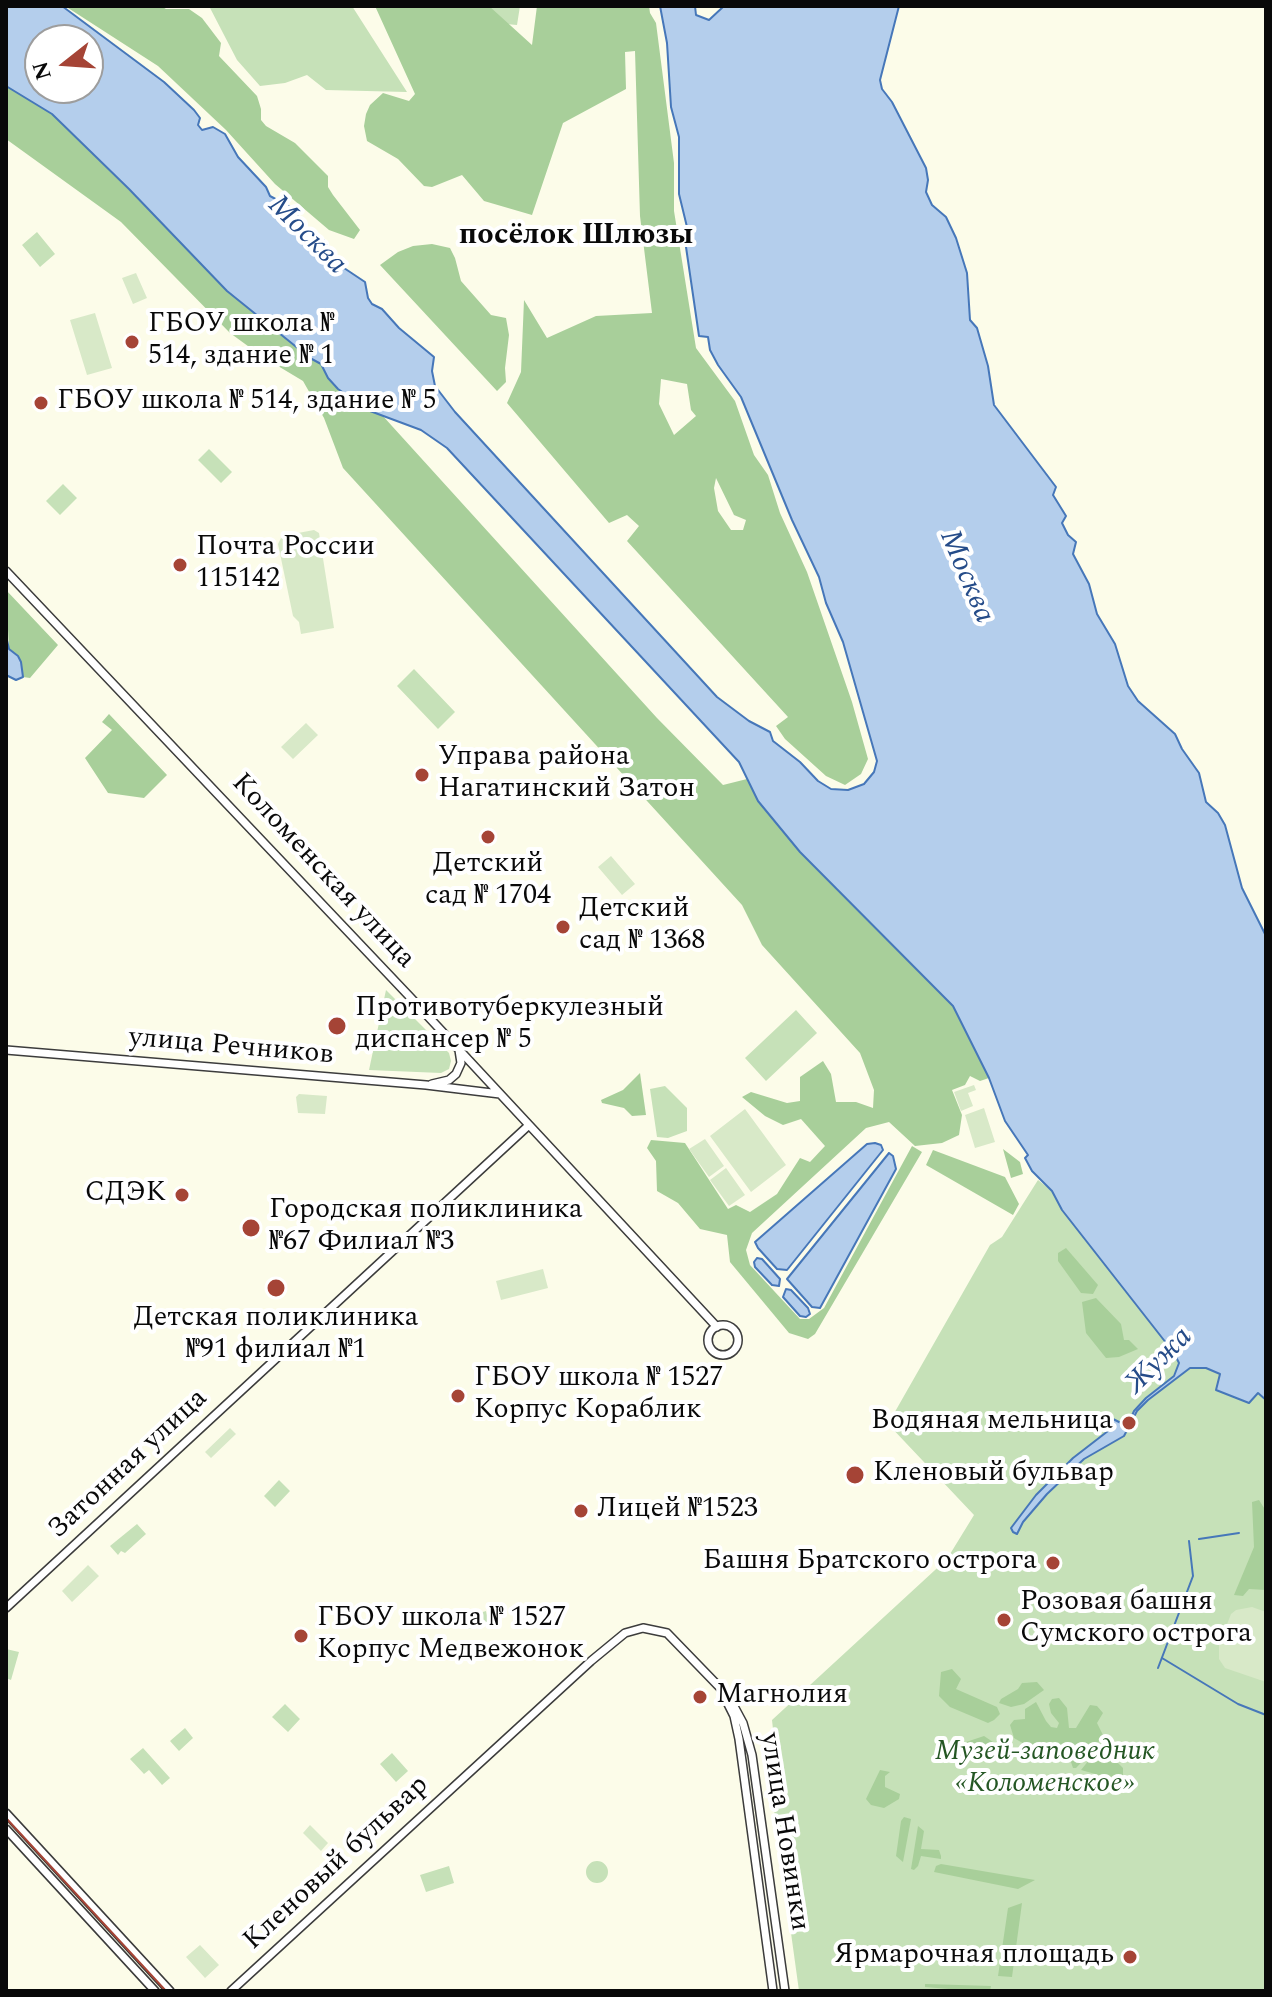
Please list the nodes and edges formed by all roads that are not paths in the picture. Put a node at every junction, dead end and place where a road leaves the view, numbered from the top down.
1 (6, 571) edge
2 (6, 1050) edge
3 (459, 1050) junction
4 (426, 1085) junction
5 (500, 1094) junction
6 (529, 1125) junction
7 (701, 1312) junction
8 (717, 1327) junction
9 (709, 1335) junction
10 (6, 1608) edge
11 (615, 1640) joint
12 (719, 1689) junction
13 (6, 1813) edge
14 (6, 1829) edge
15 (155, 1991) edge
16 (170, 1991) edge
17 (231, 1991) edge
18 (773, 1991) edge
19 (785, 1991) edge

1 - 3 street, Коломенская улица
2 - 4 street, улица Речников
3 - 4 street
3 - 5 street, Коломенская улица
4 - 5 street, улица Речников
5 - 6 street, Коломенская улица
6 - 7 street, Коломенская улица
6 - 10 street, Затонная улица
7 - 8 street, Коломенская улица
7 - 9 street, Коломенская улица
8 - 9 street
8 - 9 street, Коломенская улица
11 - 12 street, улица Новинки
11 - 17 street, Кленовый бульвар
12 - 18 street, улица Новинки
12 - 19 street, улица Новинки
13 - 16 street
14 - 15 street

